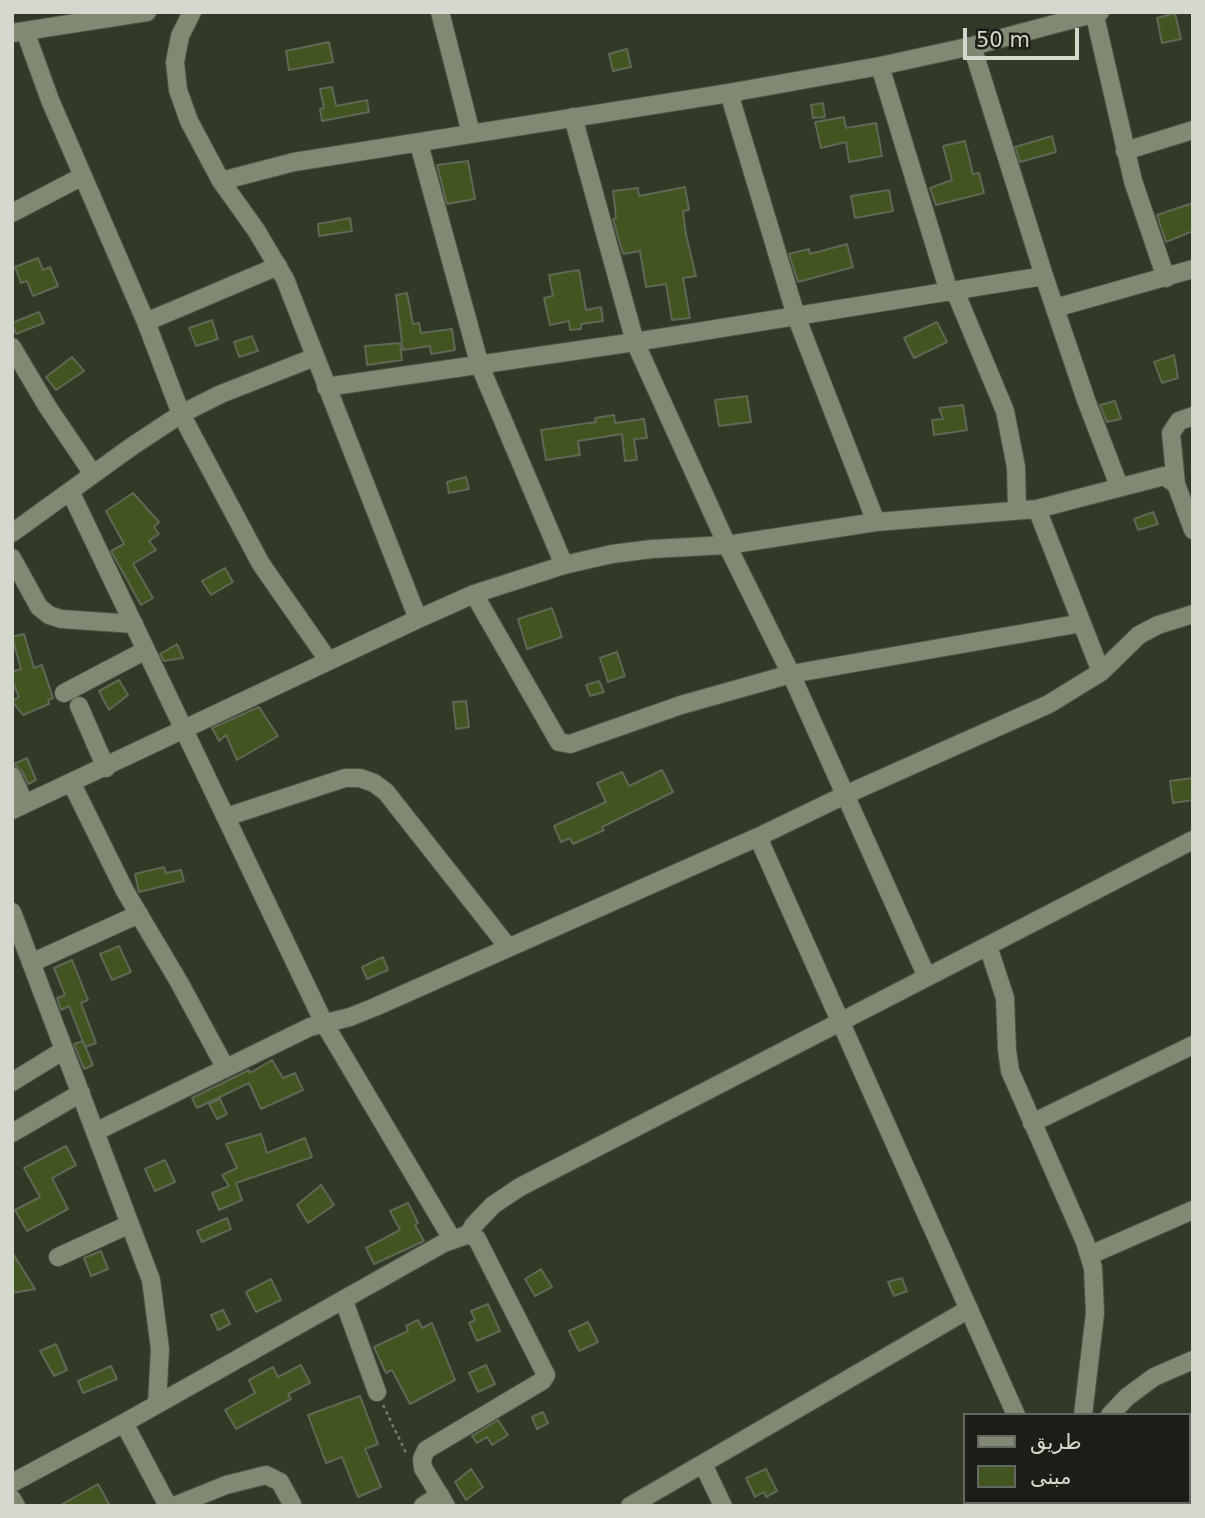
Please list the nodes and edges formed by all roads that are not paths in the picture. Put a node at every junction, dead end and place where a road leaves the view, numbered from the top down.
1 (147, 12) edge
2 (192, 12) edge
3 (440, 12) edge
4 (1096, 13) edge
5 (18, 32) edge
6 (972, 46) junction
7 (880, 66) junction
8 (729, 93) junction
9 (573, 117) junction
10 (1193, 130) edge
11 (471, 133) junction
12 (419, 144) junction
13 (1125, 151) junction
14 (83, 176) junction
15 (221, 181) junction
16 (12, 214) edge
17 (278, 266) junction
18 (1193, 269) edge
19 (1044, 276) junction
20 (1166, 278) junction
21 (952, 292) junction
22 (1055, 308) junction
23 (796, 316) junction
24 (146, 322) junction
25 (635, 342) junction
26 (12, 347) edge
27 (315, 357) junction
28 (480, 366) junction
29 (326, 387) junction
30 (181, 414) junction
31 (1193, 416) edge
32 (93, 474) junction
33 (1177, 484) junction
34 (1119, 486) junction
35 (70, 491) junction
36 (1037, 509) junction
37 (1017, 510) junction
38 (876, 522) junction
39 (15, 524) edge
40 (1193, 530) edge
41 (727, 545) junction
42 (12, 558) edge
43 (564, 565) junction
44 (474, 594) junction
45 (1193, 614) edge
46 (418, 619) junction
47 (1082, 623) junction
48 (134, 624) junction
49 (146, 650) junction
50 (328, 660) junction
51 (1101, 672) junction
52 (791, 674) junction
53 (64, 693) dead end
54 (79, 706) dead end
55 (184, 729) junction
56 (106, 768) junction
57 (12, 776) edge
58 (72, 784) junction
59 (845, 795) junction
60 (19, 807) edge
61 (226, 817) junction
62 (758, 837) junction
63 (1193, 840) edge
64 (12, 912) edge
65 (139, 914) junction
66 (988, 946) junction
67 (508, 947) junction
68 (32, 963) junction
69 (927, 977) junction
70 (840, 1021) junction
71 (324, 1023) junction
72 (1193, 1045) edge
73 (64, 1050) junction
74 (225, 1067) junction
75 (12, 1082) edge
76 (81, 1093) junction
77 (1032, 1123) junction
78 (95, 1132) junction
79 (12, 1133) edge
80 (1193, 1210) edge
81 (130, 1224) junction
82 (460, 1236) junction
83 (1090, 1255) junction
84 (58, 1257) dead end
85 (344, 1301) junction
86 (969, 1309) junction
87 (1193, 1360) edge
88 (377, 1392) road end
89 (156, 1404) junction
90 (1015, 1413) edge
91 (1083, 1413) edge
92 (1112, 1413) edge
93 (124, 1423) junction
94 (703, 1464) junction
95 (12, 1483) edge
96 (12, 1499) edge
97 (443, 1500) edge
98 (292, 1504) dead end
99 (16, 1506) edge
100 (168, 1506) edge
101 (174, 1506) edge
102 (423, 1506) edge
103 (630, 1506) edge
104 (723, 1506) edge

1 - 5 street
2 - 15 street
3 - 11 street
4 - 6 street
4 - 13 street
5 - 14 street
6 - 7 street
6 - 19 street
7 - 8 street
7 - 21 street
8 - 9 street
8 - 23 street
9 - 11 street
9 - 25 street
10 - 13 street
11 - 12 street
12 - 15 street
12 - 28 street
13 - 20 street
14 - 16 street
14 - 24 street
15 - 17 street
17 - 24 street
17 - 27 street
18 - 20 street
19 - 21 street
19 - 22 street
20 - 22 street
21 - 23 street
21 - 37 street
22 - 34 street
23 - 25 street
23 - 38 street
24 - 30 street
25 - 28 street
25 - 41 street
26 - 32 street
27 - 29 street
27 - 30 street
28 - 29 street
28 - 43 street
29 - 46 street
30 - 32 street
30 - 50 street
31 - 33 street
32 - 35 street
33 - 34 street
33 - 40 street
34 - 36 street
35 - 39 street
35 - 48 street
36 - 37 street
36 - 47 street
37 - 38 street
38 - 41 street
41 - 43 street
41 - 52 street
42 - 48 street
43 - 44 street
44 - 46 street
44 - 52 street
45 - 51 street
46 - 50 street
47 - 51 street
47 - 52 street
48 - 49 street
49 - 53 street
49 - 55 street
50 - 55 street
51 - 59 street
52 - 59 street
54 - 56 street
55 - 56 street
55 - 61 street
56 - 58 street
57 - 60 street
58 - 60 street
58 - 65 street
59 - 62 street
59 - 69 street
61 - 67 street
61 - 71 street
62 - 67 street
62 - 70 street
63 - 66 street
64 - 68 street
65 - 68 street
65 - 74 street
66 - 69 street
66 - 77 street
67 - 71 street
68 - 73 street
69 - 70 street
70 - 82 street
70 - 86 street
71 - 74 street
71 - 82 street
72 - 77 street
73 - 75 street
73 - 76 street
74 - 78 street
76 - 78 street
76 - 79 street
77 - 83 street
78 - 81 street
80 - 83 street
81 - 84 street
81 - 89 street
82 - 85 street
82 - 97 street
83 - 91 street
85 - 88 street
85 - 89 street
86 - 90 street
86 - 94 street
87 - 92 street
89 - 93 street
93 - 95 street
93 - 100 street
94 - 103 street
94 - 104 street
96 - 99 street
97 - 102 street
98 - 101 street

